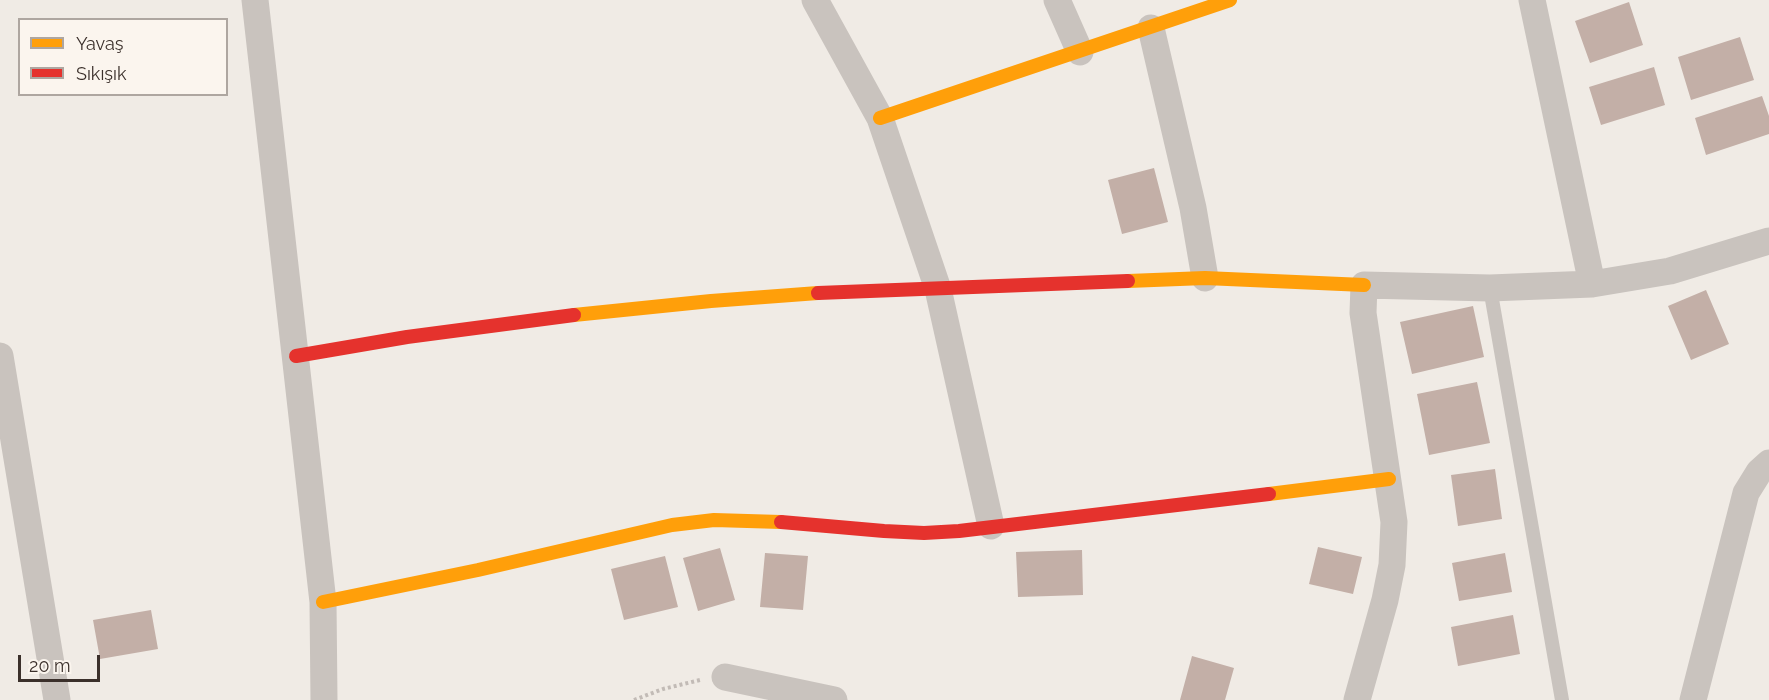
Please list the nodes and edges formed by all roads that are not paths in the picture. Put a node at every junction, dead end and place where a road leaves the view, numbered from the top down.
1 (255, 0) edge
2 (815, 0) edge
3 (1058, 0) edge
4 (1230, 0) edge
5 (1532, 0) edge
6 (1151, 28) junction
7 (1080, 52) junction
8 (880, 118) junction
9 (1769, 242) edge
10 (1205, 278) junction
11 (1592, 284) junction
12 (1364, 285) junction
13 (1490, 288) junction
14 (938, 289) junction
15 (0, 356) edge
16 (296, 356) junction
17 (1769, 463) edge
18 (1389, 479) junction
19 (991, 526) junction
20 (323, 602) junction
21 (725, 677) road end
22 (57, 700) edge
23 (324, 700) edge
24 (834, 700) edge
25 (1357, 700) edge
26 (1562, 700) edge
27 (1693, 700) edge

1 - 16 street
2 - 8 street
3 - 7 street
4 - 6 street
5 - 11 street
6 - 7 street
6 - 10 street
7 - 8 street
8 - 14 street
9 - 11 street
10 - 12 street
10 - 14 street
11 - 13 street
12 - 13 street
12 - 18 street
13 - 26 lane
14 - 16 street
14 - 19 street
15 - 22 street
16 - 20 street
17 - 27 street
18 - 19 street
18 - 25 street
19 - 20 street
20 - 23 street
21 - 24 street

